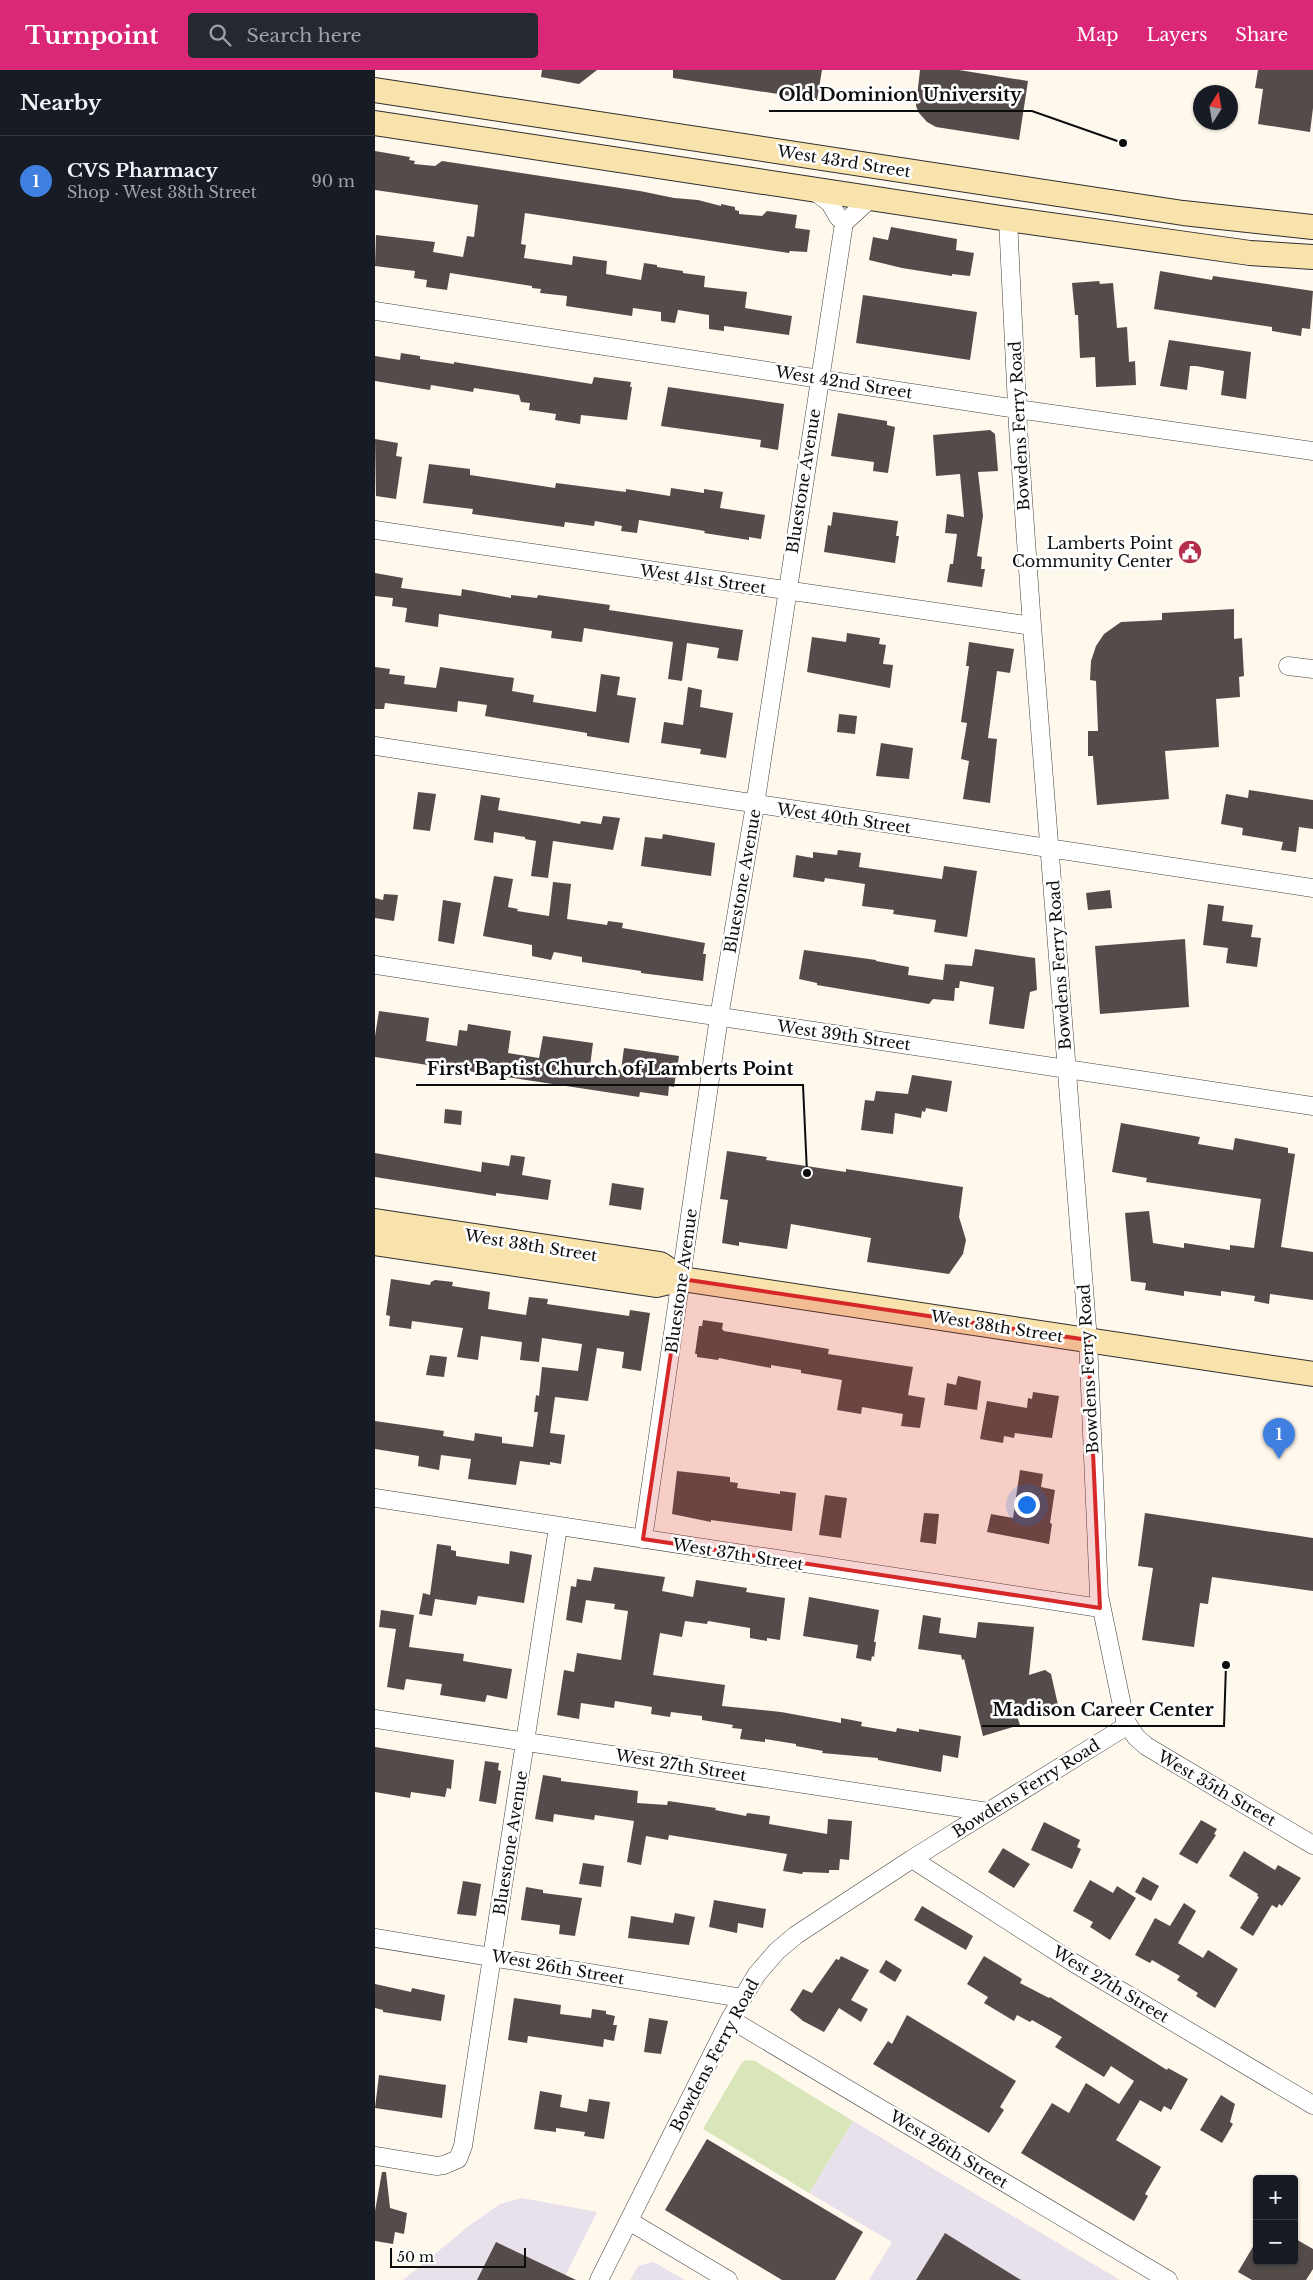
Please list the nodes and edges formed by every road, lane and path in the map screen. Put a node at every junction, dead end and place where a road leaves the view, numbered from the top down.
1 (375, 90) edge
2 (375, 123) edge
3 (811, 189) junction
4 (871, 198) junction
5 (1008, 219) junction
6 (844, 223) junction
7 (1313, 227) edge
8 (1313, 257) edge
9 (375, 311) edge
10 (819, 378) junction
11 (1017, 409) junction
12 (1313, 451) edge
13 (375, 530) edge
14 (787, 591) junction
15 (1032, 626) junction
16 (1288, 666) dead end
17 (1313, 670) edge
18 (375, 746) edge
19 (755, 804) junction
20 (1051, 848) junction
21 (1313, 888) edge
22 (375, 965) edge
23 (719, 1017) junction
24 (1067, 1069) junction
25 (1313, 1106) edge
26 (375, 1221) edge
27 (375, 1243) edge
28 (682, 1279) junction
29 (1088, 1340) junction
30 (1313, 1374) edge
31 (375, 1498) edge
32 (558, 1527) junction
33 (643, 1539) junction
34 (1101, 1608) junction
35 (375, 1718) edge
36 (1128, 1725) junction
37 (525, 1741) junction
38 (988, 1812) junction
39 (1313, 1845) edge
40 (912, 1860) junction
41 (375, 1938) edge
42 (493, 1956) junction
43 (742, 1998) junction
44 (730, 2019) junction
45 (1313, 2105) edge
46 (375, 2156) edge
47 (629, 2220) junction
48 (599, 2280) edge
49 (727, 2280) edge
50 (1168, 2280) edge

1 - 7 street, West 43rd Street
2 - 3 street, West 43rd Street
3 - 4 street, West 43rd Street
3 - 6 street
4 - 5 street, West 43rd Street
4 - 6 street
5 - 8 street, West 43rd Street
5 - 11 street, Bowdens Ferry Road
6 - 10 street, Bluestone Avenue
9 - 10 street, West 42nd Street
10 - 11 street, West 42nd Street
10 - 14 street, Bluestone Avenue
11 - 12 street, West 42nd Street
11 - 15 street, Bowdens Ferry Road
13 - 14 street, West 41st Street
14 - 15 street, West 41st Street
14 - 19 street, Bluestone Avenue
15 - 20 street, Bowdens Ferry Road
16 - 17 street
18 - 19 street, West 40th Street
19 - 20 street, West 40th Street
19 - 23 street, Bluestone Avenue
20 - 21 street, West 40th Street
20 - 24 street, Bowdens Ferry Road
22 - 23 street, West 39th Street
23 - 24 street, West 39th Street
23 - 28 street, Bluestone Avenue
24 - 25 street, West 39th Street
24 - 29 street, Bowdens Ferry Road
26 - 28 street, West 38th Street
27 - 28 street, West 38th Street
28 - 29 street, West 38th Street
28 - 33 street, Bluestone Avenue
29 - 30 street, West 38th Street
29 - 34 street, Bowdens Ferry Road
31 - 32 street, West 37th Street
32 - 33 street, West 37th Street
32 - 37 street, Bluestone Avenue
33 - 34 street, West 37th Street
34 - 36 street, Bowdens Ferry Road
35 - 37 street, West 27th Street
36 - 38 street, Bowdens Ferry Road
36 - 39 street, West 35th Street
37 - 38 street, West 27th Street
37 - 42 street, Bluestone Avenue
38 - 40 street, Bowdens Ferry Road
40 - 43 street, Bowdens Ferry Road
40 - 45 street, West 27th Street
41 - 42 street, West 26th Street
42 - 43 street, West 26th Street
42 - 46 street, Bluestone Avenue
43 - 44 street, Bowdens Ferry Road
44 - 47 street, Bowdens Ferry Road
44 - 50 street, West 26th Street
47 - 48 street, Bowdens Ferry Road
47 - 49 street

